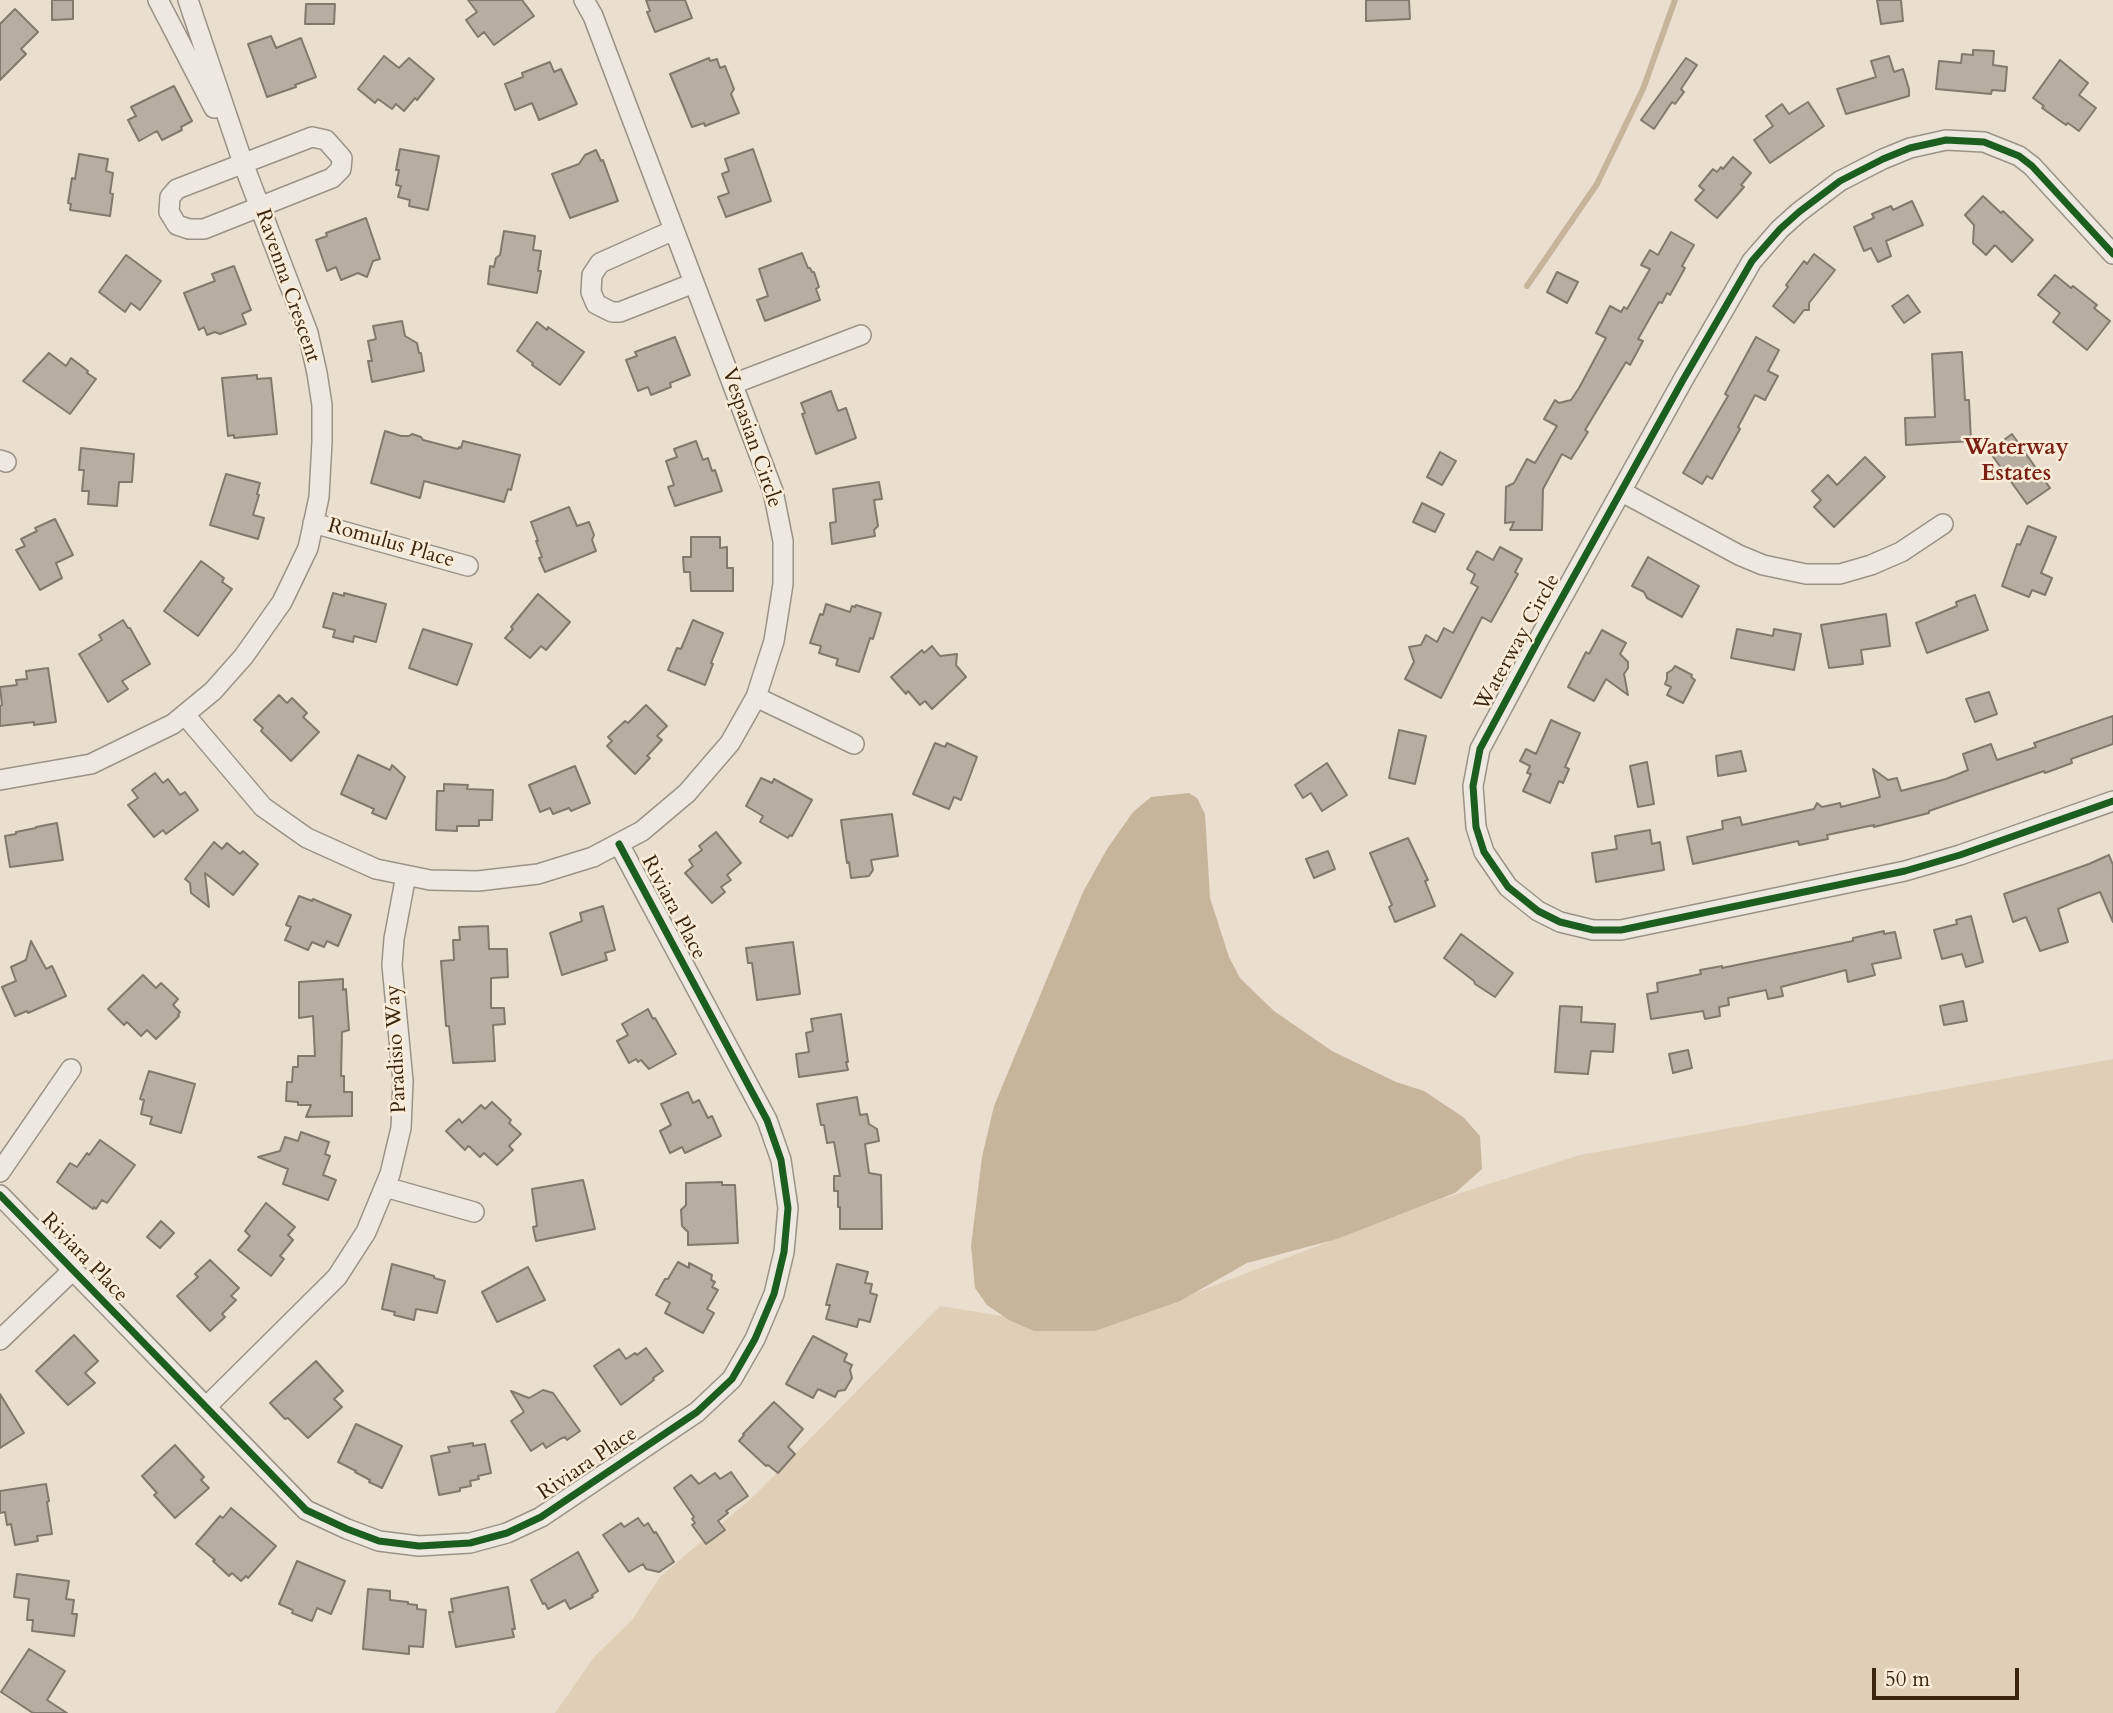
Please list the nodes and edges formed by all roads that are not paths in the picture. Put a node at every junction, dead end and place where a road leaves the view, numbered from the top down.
1 (158, 0) edge
2 (188, 0) edge
3 (584, 0) edge
4 (243, 163) junction
5 (260, 207) junction
6 (674, 230) junction
7 (2113, 254) edge
8 (694, 283) junction
9 (861, 335) dead end
10 (733, 384) junction
11 (1622, 492) junction
12 (313, 523) junction
13 (1943, 524) dead end
14 (468, 566) dead end
15 (756, 697) junction
16 (185, 715) junction
17 (854, 744) dead end
18 (0, 780) edge
19 (2113, 801) edge
20 (619, 844) junction
21 (406, 875) junction
22 (71, 1069) dead end
23 (0, 1172) edge
24 (385, 1187) junction
25 (0, 1195) edge
26 (474, 1212) dead end
27 (72, 1270) junction
28 (0, 1340) edge
29 (206, 1407) junction

1 - 4 street, Ravenna Crescent
2 - 4 street, Ravenna Crescent
3 - 6 street, Vespasian Circle
4 - 5 street, Ravenna Crescent
4 - 5 street
4 - 5 street
5 - 12 street, Ravenna Crescent
6 - 8 street, Vespasian Circle
6 - 8 street
7 - 11 street, Waterway Circle
8 - 10 street, Vespasian Circle
9 - 10 street
10 - 15 street, Vespasian Circle
11 - 13 street
11 - 19 street, Waterway Circle
12 - 14 street, Romulus Place
12 - 16 street, Ravenna Crescent
15 - 17 street
15 - 20 street, Vespasian Circle
16 - 18 street, Ravenna Crescent
16 - 21 street, Vespasian Circle
20 - 21 street, Vespasian Circle
20 - 29 street, Riviara Place
21 - 24 street, Paradisio Way
22 - 23 street
24 - 26 street
24 - 29 street, Paradisio Way
25 - 27 street, Riviara Place
27 - 28 street
27 - 29 street, Riviara Place

